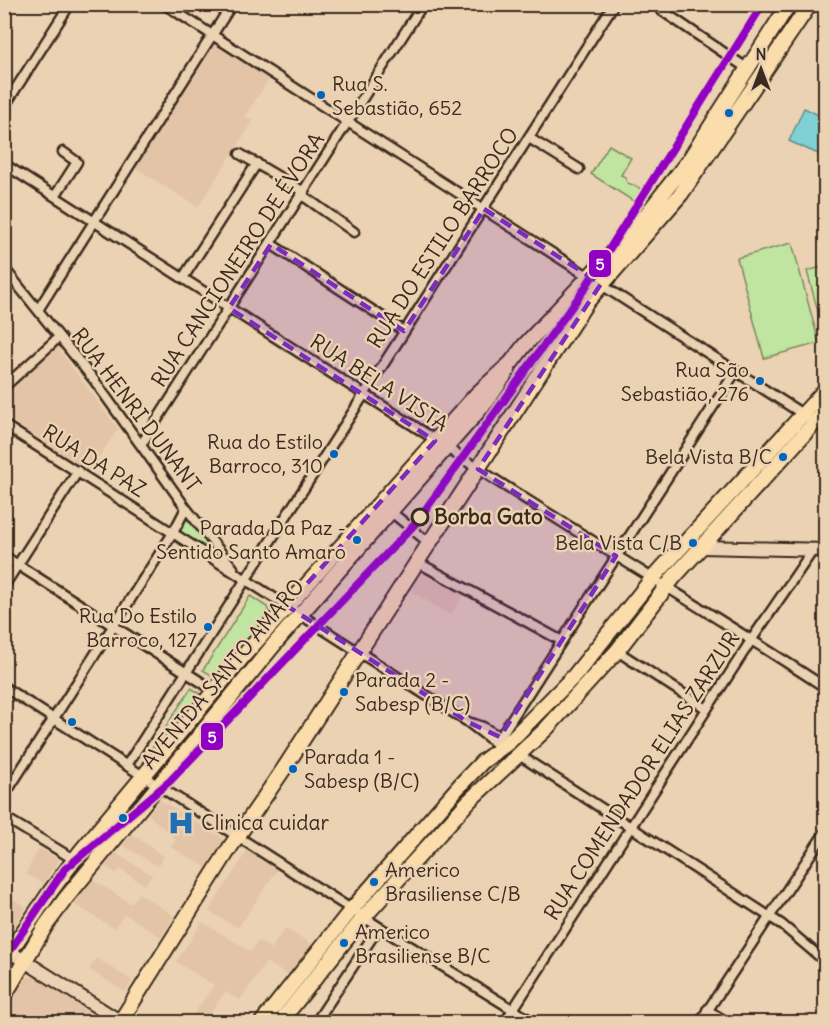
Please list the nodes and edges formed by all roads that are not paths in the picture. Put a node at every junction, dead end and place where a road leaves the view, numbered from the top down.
1 (70, 4) edge
2 (164, 4) edge
3 (232, 4) edge
4 (423, 4) edge
5 (614, 4) edge
6 (810, 4) edge
7 (782, 7) edge
8 (661, 10) dead end
9 (213, 35) junction
10 (748, 69) junction
11 (4, 106) edge
12 (347, 122) junction
13 (529, 138) junction
14 (63, 152) dead end
15 (240, 154) dead end
16 (257, 163) junction
17 (4, 164) edge
18 (579, 169) dead end
19 (303, 193) junction
20 (55, 196) junction
21 (484, 209) junction
22 (94, 222) junction
23 (354, 232) dead end
24 (271, 244) junction
25 (4, 268) edge
26 (588, 276) junction
27 (12, 278) junction
28 (183, 278) junction
29 (600, 284) junction
30 (4, 285) edge
31 (229, 308) junction
32 (38, 310) junction
33 (404, 331) junction
34 (59, 337) junction
35 (736, 371) junction
36 (4, 387) edge
37 (825, 389) edge
38 (364, 394) junction
39 (825, 410) edge
40 (815, 422) edge
41 (4, 425) edge
42 (441, 444) junction
43 (141, 445) junction
44 (478, 469) junction
45 (78, 471) junction
46 (186, 508) junction
47 (390, 511) junction
48 (173, 533) junction
49 (429, 543) junction
50 (702, 547) junction
51 (819, 550) edge
52 (4, 556) edge
53 (615, 556) junction
54 (417, 562) junction
55 (18, 565) junction
56 (237, 574) junction
57 (652, 579) junction
58 (246, 580) junction
59 (4, 586) edge
60 (665, 587) junction
61 (287, 606) junction
62 (300, 614) junction
63 (114, 625) junction
64 (752, 639) junction
65 (562, 641) junction
66 (617, 651) junction
67 (359, 653) junction
68 (186, 672) junction
69 (4, 687) edge
70 (825, 688) edge
71 (215, 691) junction
72 (228, 700) junction
73 (707, 709) junction
74 (54, 718) junction
75 (504, 742) junction
76 (519, 755) junction
77 (127, 765) junction
78 (144, 775) junction
79 (158, 785) junction
80 (4, 796) edge
81 (4, 817) edge
82 (631, 828) junction
83 (825, 831) edge
84 (238, 837) junction
85 (75, 860) junction
86 (352, 909) junction
87 (364, 917) junction
88 (770, 917) junction
89 (379, 927) junction
90 (6, 953) edge
91 (25, 961) junction
92 (825, 962) edge
93 (4, 996) edge
94 (513, 1010) junction
95 (707, 1010) junction
96 (120, 1022) edge
97 (262, 1023) edge
98 (280, 1023) edge
99 (316, 1023) edge
100 (505, 1023) edge
101 (533, 1023) edge
102 (699, 1023) edge
103 (727, 1023) edge

1 - 11 street
2 - 9 street
3 - 9 street
4 - 12 street, RUA CANCIONEIRO DE ÉVORA
5 - 13 street, RUA DO ESTILO BARROCO
6 - 29 main road
7 - 10 main road, AVENIDA SANTO AMARO
8 - 10 street
9 - 12 street
9 - 22 street
10 - 26 main road, AVENIDA SANTO AMARO
12 - 19 street, RUA CANCIONEIRO DE ÉVORA
12 - 21 street
13 - 18 street
13 - 21 street, RUA DO ESTILO BARROCO
14 - 20 street
15 - 16 street
16 - 19 street
16 - 28 street
17 - 20 street, RUA BELA VISTA
19 - 23 street
19 - 24 street, RUA CANCIONEIRO DE ÉVORA
20 - 22 street, RUA BELA VISTA
21 - 26 street
21 - 33 street, RUA DO ESTILO BARROCO
22 - 28 street, RUA BELA VISTA
22 - 32 street
24 - 31 street, RUA CANCIONEIRO DE ÉVORA
24 - 33 street
25 - 27 street, RUA HENRI DUNANT
26 - 29 street
26 - 42 main road, AVENIDA SANTO AMARO
27 - 30 street
27 - 32 street, RUA HENRI DUNANT
28 - 31 street, RUA BELA VISTA
29 - 35 street
29 - 44 main road
31 - 38 street, RUA BELA VISTA
31 - 43 street, RUA CANCIONEIRO DE ÉVORA
32 - 34 street, RUA HENRI DUNANT
33 - 38 street, RUA DO ESTILO BARROCO
34 - 36 street
34 - 43 street, RUA HENRI DUNANT
35 - 40 street
35 - 53 street
37 - 40 main road
38 - 42 street, RUA BELA VISTA
38 - 58 street, RUA DO ESTILO BARROCO
39 - 40 main road
40 - 50 main road
40 - 57 main road
41 - 45 street, RUA DA PAZ
42 - 44 street, RUA BELA VISTA
42 - 47 main road, AVENIDA SANTO AMARO
42 - 61 main road, AVENIDA SANTO AMARO
43 - 46 street, RUA HENRI DUNANT
44 - 49 main road
44 - 53 street, RUA BELA VISTA
45 - 48 street, RUA DA PAZ
45 - 55 street
46 - 48 street
46 - 56 street, RUA HENRI DUNANT
47 - 49 street
47 - 62 main road, AVENIDA SANTO AMARO
48 - 56 street, RUA DA PAZ
48 - 63 street
49 - 54 main road
50 - 51 street
50 - 60 main road
51 - 64 street, RUA COMENDADOR ELIAS ZARZUR
52 - 55 street
53 - 57 street, RUA BELA VISTA
53 - 65 street
54 - 65 street
54 - 67 main road
55 - 59 street
55 - 63 street
56 - 58 street, RUA DA PAZ
57 - 60 street, RUA BELA VISTA
57 - 75 main road
58 - 61 street, RUA DA PAZ
58 - 68 street, RUA DO ESTILO BARROCO
60 - 64 street, RUA BELA VISTA
60 - 66 main road
61 - 62 street, RUA DA PAZ
61 - 71 main road, AVENIDA SANTO AMARO
62 - 67 street, RUA DA PAZ
62 - 72 main road, AVENIDA SANTO AMARO
63 - 68 street
63 - 74 street
64 - 70 street, RUA BELA VISTA
64 - 73 street, RUA COMENDADOR ELIAS ZARZUR
65 - 75 street
66 - 73 street
66 - 76 main road
67 - 75 street, RUA DA PAZ
67 - 84 main road
68 - 71 street
68 - 77 street, RUA DO ESTILO BARROCO
69 - 74 street
71 - 72 main road
71 - 78 main road, AVENIDA SANTO AMARO
72 - 79 main road, AVENIDA SANTO AMARO
73 - 82 street, RUA COMENDADOR ELIAS ZARZUR
74 - 77 street
74 - 80 street
75 - 86 main road
76 - 82 street
76 - 87 main road
77 - 78 street
78 - 79 street
78 - 85 main road, AVENIDA SANTO AMARO
79 - 84 street
79 - 91 main road, AVENIDA SANTO AMARO
81 - 85 street
82 - 88 street
82 - 94 street, RUA COMENDADOR ELIAS ZARZUR
83 - 88 street
84 - 86 street
84 - 96 main road
85 - 90 main road, AVENIDA SANTO AMARO
86 - 87 street
86 - 97 main road
87 - 89 street
87 - 98 main road
88 - 92 street
88 - 95 street
89 - 94 street
89 - 99 street
90 - 91 street
91 - 93 main road, AVENIDA SANTO AMARO
91 - 96 street
94 - 100 street, RUA COMENDADOR ELIAS ZARZUR
94 - 101 street
95 - 102 street
95 - 103 street

